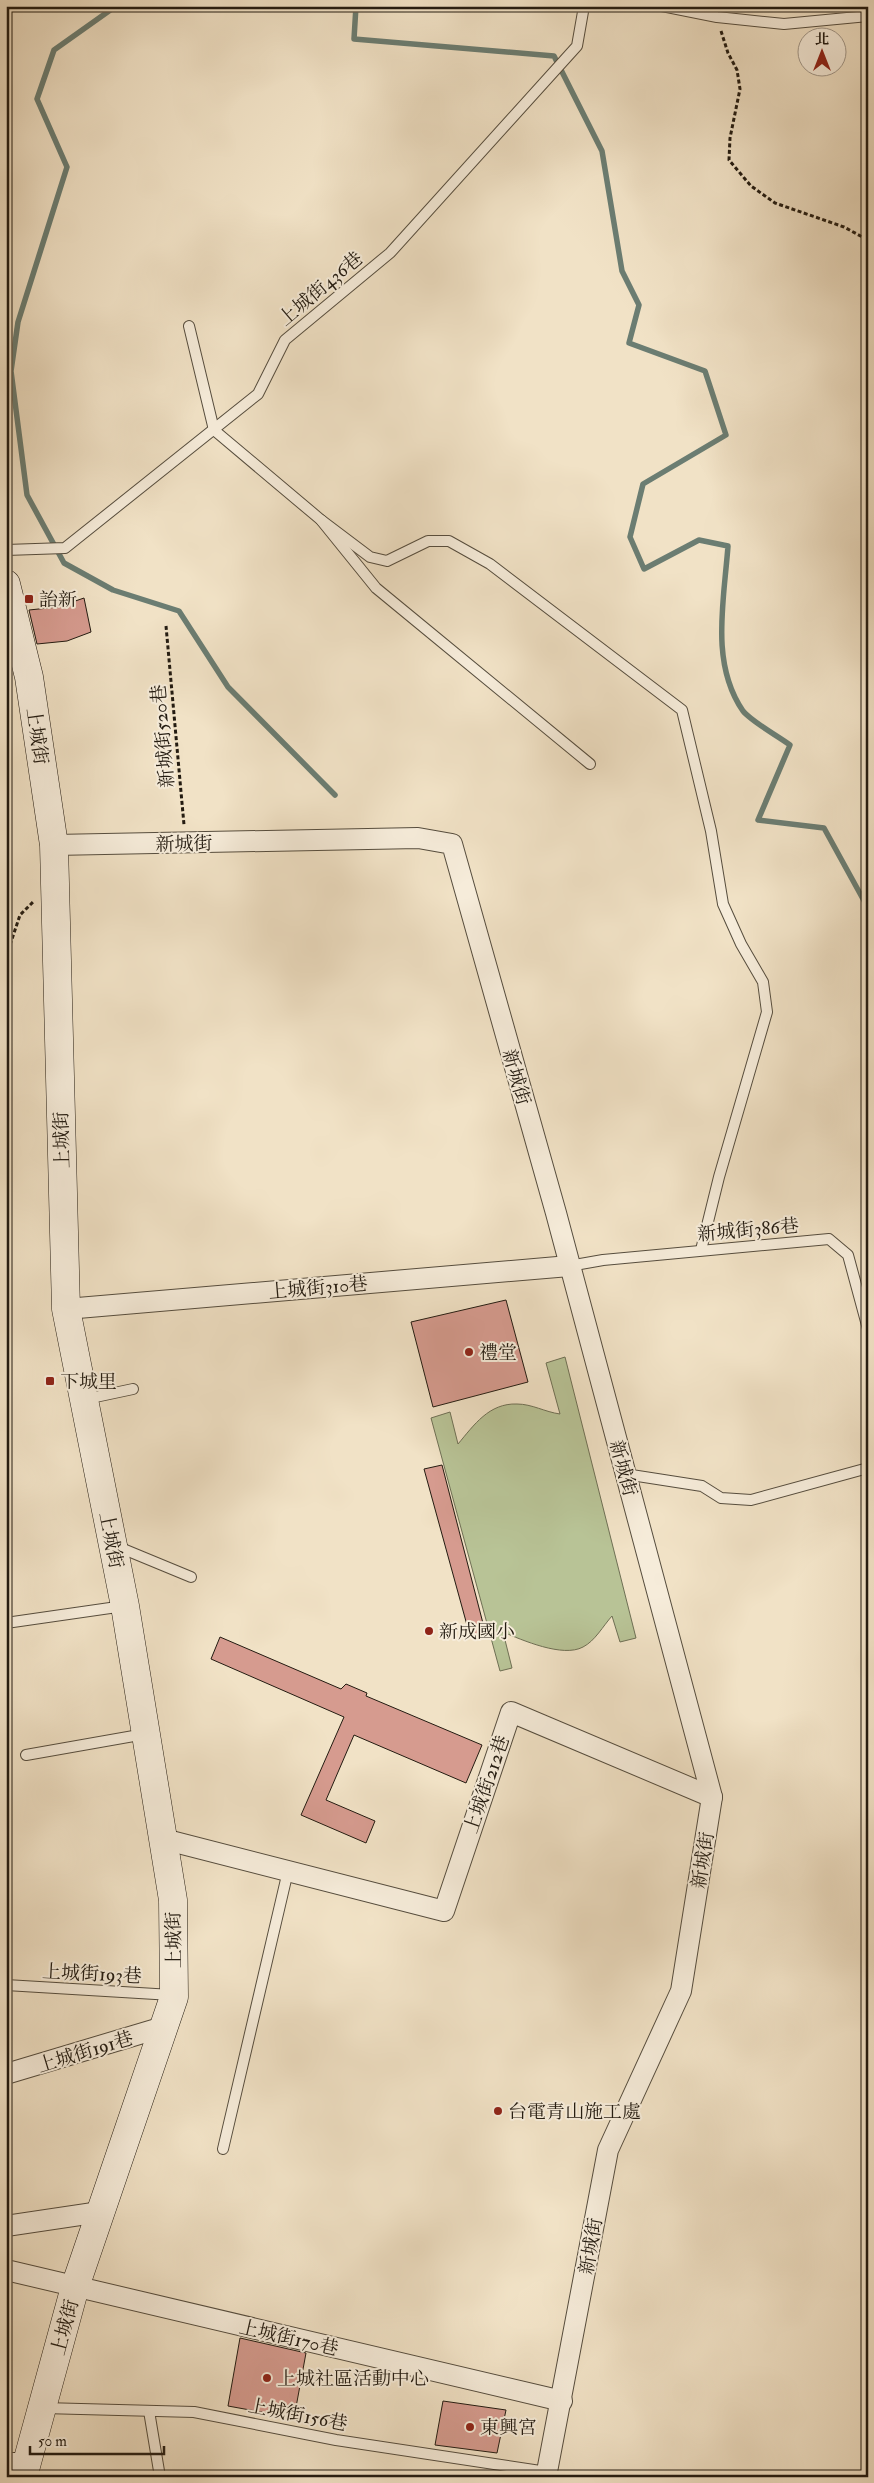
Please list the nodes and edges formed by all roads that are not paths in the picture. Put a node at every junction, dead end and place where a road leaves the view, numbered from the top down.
1 (584, 6) edge
2 (662, 6) edge
3 (868, 16) edge
4 (189, 326) dead end
5 (214, 430) junction
6 (321, 520) junction
7 (6, 550) edge
8 (6, 584) edge
9 (590, 764) dead end
10 (54, 846) junction
11 (702, 1250) junction
12 (570, 1266) junction
13 (66, 1309) junction
14 (868, 1329) edge
15 (134, 1389) dead end
16 (84, 1400) junction
17 (868, 1468) edge
18 (625, 1474) junction
19 (113, 1544) junction
20 (191, 1577) dead end
21 (125, 1606) junction
22 (6, 1623) edge
23 (146, 1734) junction
24 (26, 1755) dead end
25 (712, 1798) junction
26 (163, 1839) junction
27 (288, 1871) junction
28 (6, 1985) edge
29 (174, 1997) junction
30 (164, 2027) junction
31 (6, 2074) edge
32 (224, 2149) dead end
33 (100, 2212) junction
34 (6, 2226) edge
35 (6, 2270) edge
36 (75, 2287) junction
37 (562, 2401) junction
38 (42, 2408) junction
39 (149, 2411) junction
40 (19, 2468) edge
41 (550, 2475) edge
42 (160, 2477) edge

1 - 5 lane, 上城街436巷
2 - 3 lane
4 - 5 lane
5 - 6 lane
5 - 7 lane, 上城街436巷
6 - 9 lane
6 - 11 lane
8 - 10 street, 上城街
10 - 12 street, 新城街
10 - 13 street, 上城街
11 - 12 lane, 新城街386巷
11 - 14 lane, 新城街386巷
12 - 13 street, 上城街310巷
12 - 18 street, 新城街
13 - 16 street, 上城街
15 - 16 lane
16 - 19 street, 上城街
17 - 18 lane
18 - 25 street, 新城街
19 - 20 lane
19 - 21 street, 上城街
21 - 22 lane
21 - 23 street, 上城街
23 - 24 lane
23 - 26 street, 上城街
25 - 27 street, 上城街212巷
25 - 37 street, 新城街
26 - 27 street, 上城街212巷
26 - 29 street, 上城街
27 - 32 lane
28 - 29 lane, 上城街193巷
29 - 30 street, 上城街
30 - 31 street, 上城街191巷
30 - 33 street, 上城街
33 - 34 street
33 - 36 street, 上城街
35 - 36 street, 上城街170巷
36 - 37 street, 上城街170巷
36 - 38 street, 上城街
37 - 41 street, 新城街
38 - 39 lane, 上城街156巷
38 - 40 street, 上城街
39 - 41 lane, 上城街156巷
39 - 42 lane

